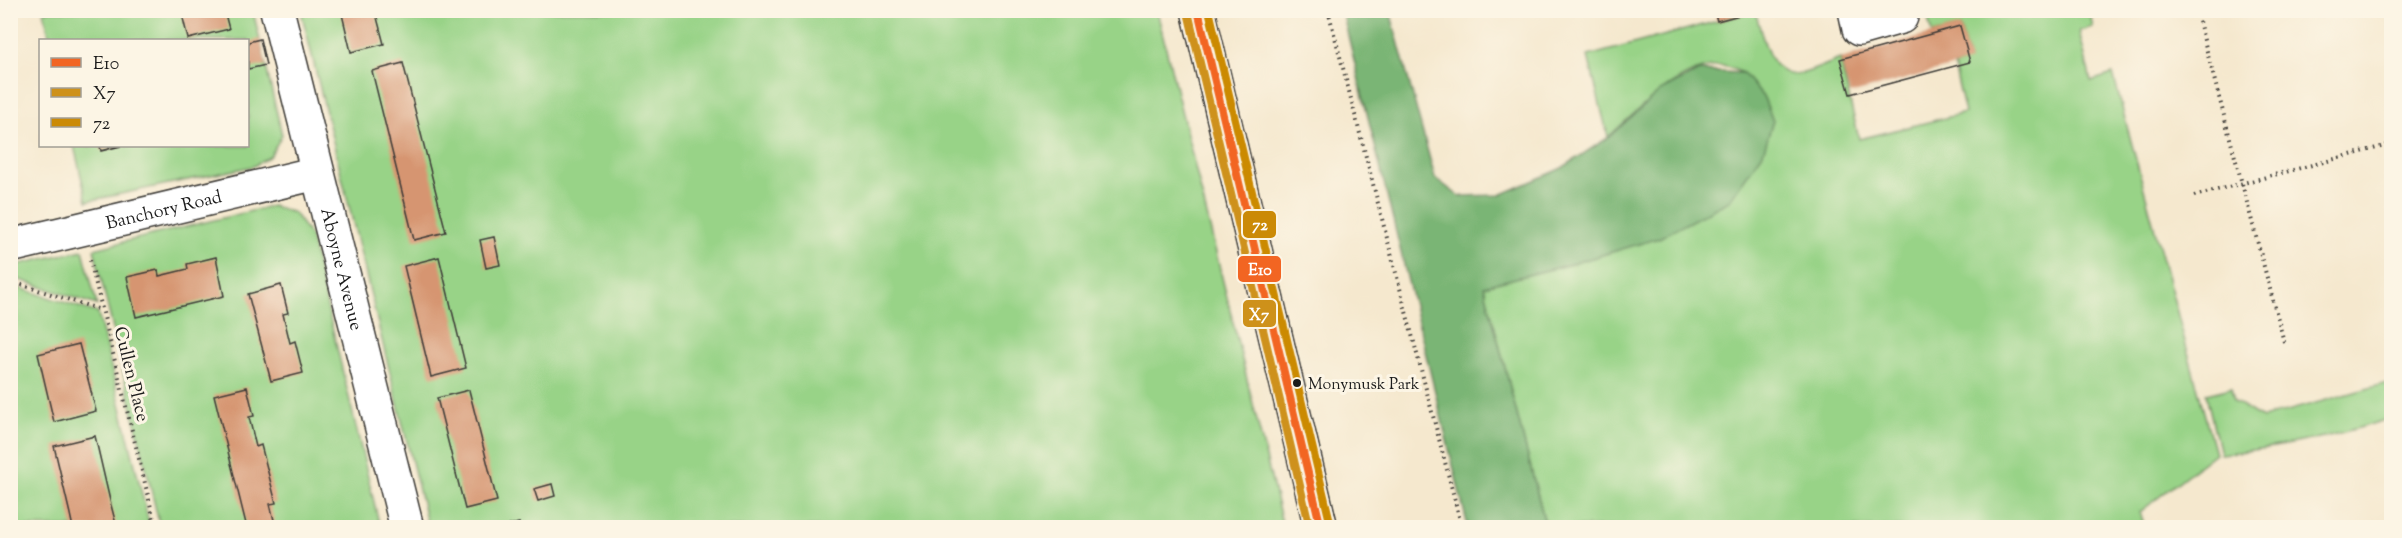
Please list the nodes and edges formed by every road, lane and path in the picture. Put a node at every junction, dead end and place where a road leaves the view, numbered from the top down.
1 (277, 10) edge
2 (1198, 10) edge
3 (1328, 10) edge
4 (1855, 10) edge
5 (2196, 10) edge
6 (1901, 17) dead end
7 (2391, 144) edge
8 (317, 173) junction
9 (2242, 183) junction
10 (2194, 196) dead end
11 (82, 227) junction
12 (10, 246) edge
13 (10, 281) edge
14 (102, 310) junction
15 (2284, 342) dead end
16 (156, 528) edge
17 (407, 528) edge
18 (1321, 528) edge
19 (1462, 528) edge

1 - 8 street, Aboyne Avenue
2 - 18 street
3 - 19 path
4 - 6 street
5 - 9 path
7 - 9 path
8 - 11 street, Banchory Road
8 - 17 street, Aboyne Avenue
9 - 10 path
9 - 15 path
11 - 12 street, Banchory Road
11 - 14 path, Cullen Place
13 - 14 path
14 - 16 path, Cullen Place

